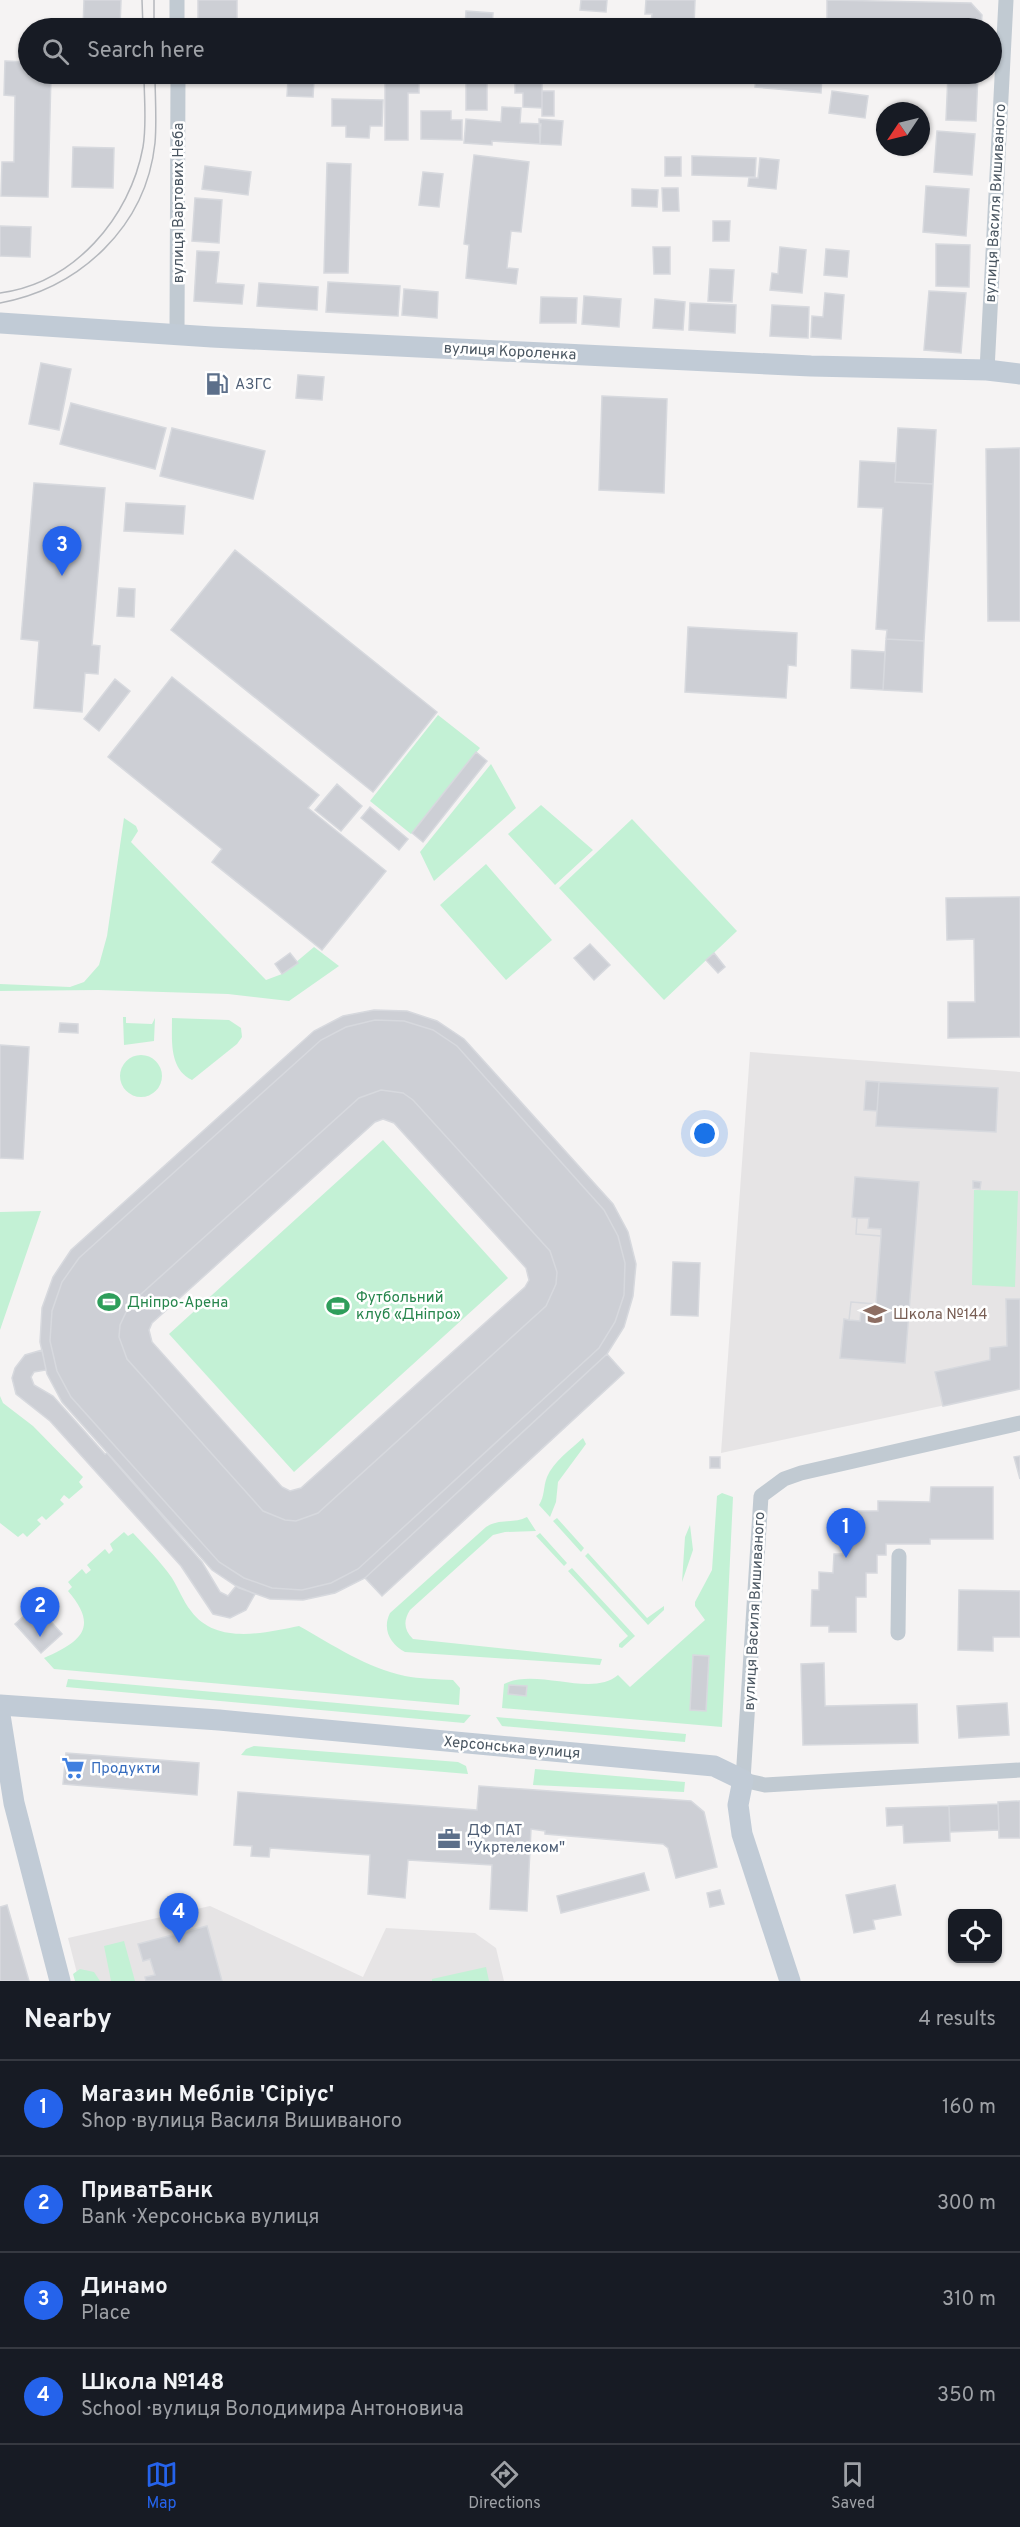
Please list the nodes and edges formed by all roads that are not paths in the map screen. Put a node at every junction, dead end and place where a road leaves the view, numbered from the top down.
1 (177, 0) edge
2 (1006, 0) edge
3 (177, 18) edge
4 (1002, 78) edge
5 (177, 84) edge
6 (1002, 84) edge
7 (0, 323) edge
8 (177, 333) junction
9 (987, 370) junction
10 (1020, 374) edge
11 (1020, 1423) edge
12 (899, 1556) dead end
13 (898, 1633) dead end
14 (0, 1705) edge
15 (0, 1715) edge
16 (1020, 1770) edge
17 (743, 1780) junction
18 (60, 1981) edge
19 (790, 1981) edge

1 - 3 street
2 - 4 street, вулиця Василя Вишиваного
5 - 8 street, вулиця Вартових Неба
6 - 9 street, вулиця Василя Вишиваного
7 - 8 street, вулиця Короленка
8 - 9 street, вулиця Короленка
9 - 10 street, вулиця Короленка
11 - 17 street, вулиця Василя Вишиваного
12 - 13 street
14 - 17 street, Херсонська вулиця
15 - 18 street
16 - 17 street, Херсонська вулиця
17 - 19 street

